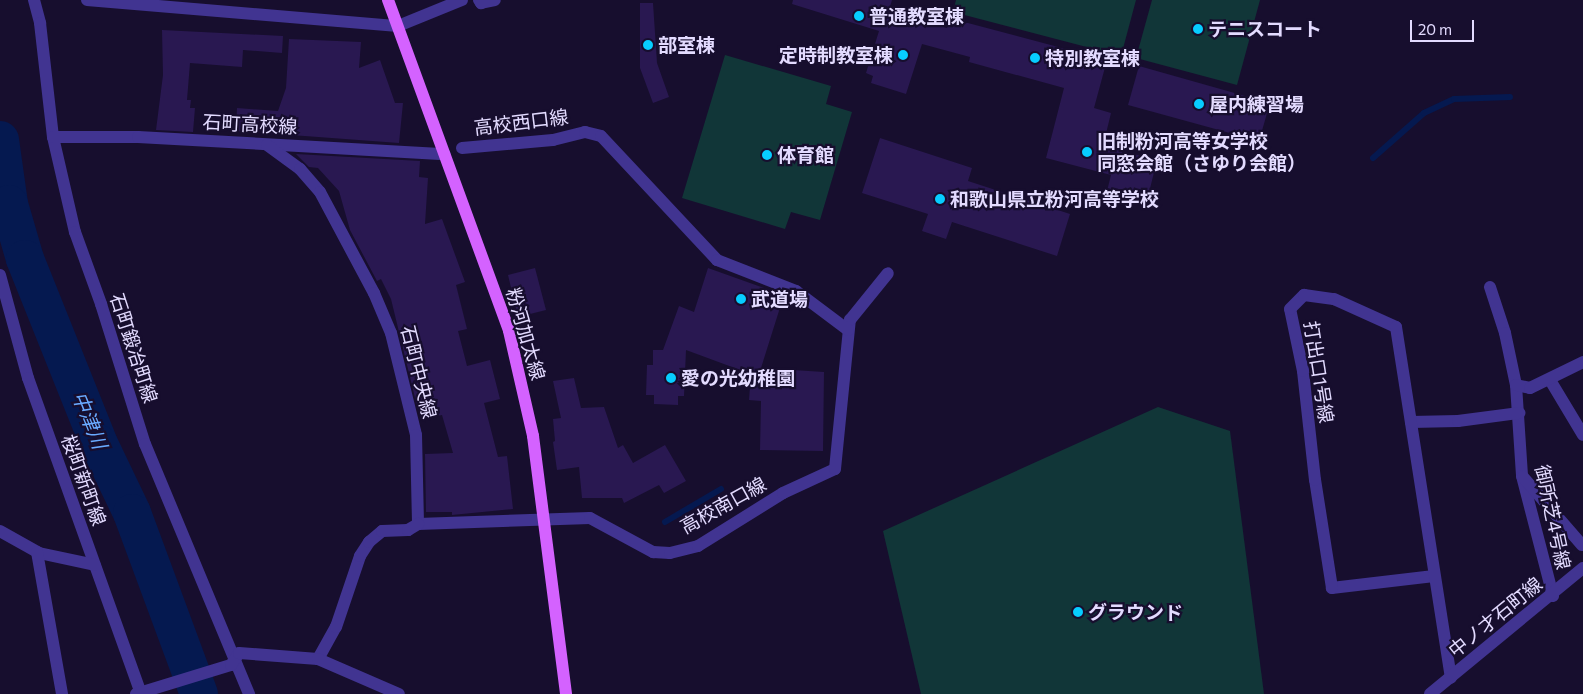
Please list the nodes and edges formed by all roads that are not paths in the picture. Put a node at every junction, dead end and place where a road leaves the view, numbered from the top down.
1 (34, 0) edge
2 (87, 0) edge
3 (388, 0) edge
4 (462, 0) edge
5 (479, 0) edge
6 (495, 0) edge
7 (398, 26) junction
8 (52, 137) junction
9 (267, 145) junction
10 (462, 148) dead end
11 (445, 154) junction
12 (888, 273) dead end
13 (0, 275) edge
14 (1490, 287) dead end
15 (848, 330) junction
16 (1583, 362) edge
17 (1550, 380) junction
18 (1516, 385) junction
19 (1519, 413) junction
20 (1411, 422) junction
21 (1583, 435) edge
22 (1522, 476) junction
23 (544, 519) junction
24 (418, 524) junction
25 (0, 531) edge
26 (1582, 545) edge
27 (38, 552) junction
28 (95, 565) junction
29 (1583, 568) edge
30 (1434, 576) junction
31 (1553, 596) junction
32 (318, 659) junction
33 (233, 662) junction
34 (1451, 678) junction
35 (142, 692) edge
36 (1435, 692) edge
37 (62, 694) edge
38 (249, 694) edge
39 (399, 694) edge
40 (566, 694) edge

1 - 8 street, 石町鍛冶町線
2 - 7 street
3 - 7 main road, 粉河加太線
4 - 7 street
5 - 6 street
7 - 11 main road, 粉河加太線
8 - 9 street, 石町高校線
8 - 33 street, 石町鍛冶町線
9 - 11 street, 石町高校線
9 - 24 street, 石町中央線
10 - 15 street, 高校西口線
11 - 23 main road, 粉河加太線
12 - 15 street
13 - 28 street, 桜町新町線
14 - 18 street, 御所芝4号線
15 - 23 street, 高校南口線
16 - 17 street
17 - 18 street
17 - 21 street
18 - 19 street, 御所芝4号線
19 - 20 street
19 - 22 street, 御所芝4号線
20 - 30 street, 打出口1号線
20 - 30 street, 打出口1号線
22 - 26 street
22 - 31 street, 御所芝4号線
23 - 24 street
23 - 40 main road, 粉河加太線
24 - 32 street
25 - 27 street
27 - 28 street
27 - 37 street
28 - 35 street, 桜町新町線
29 - 31 street, 中ノ才石町線
30 - 34 street, 打出口1号線
31 - 34 street, 中ノ才石町線
32 - 33 street
32 - 39 street
33 - 35 street
33 - 38 street, 石町鍛冶町線
34 - 36 street, 中ノ才石町線

